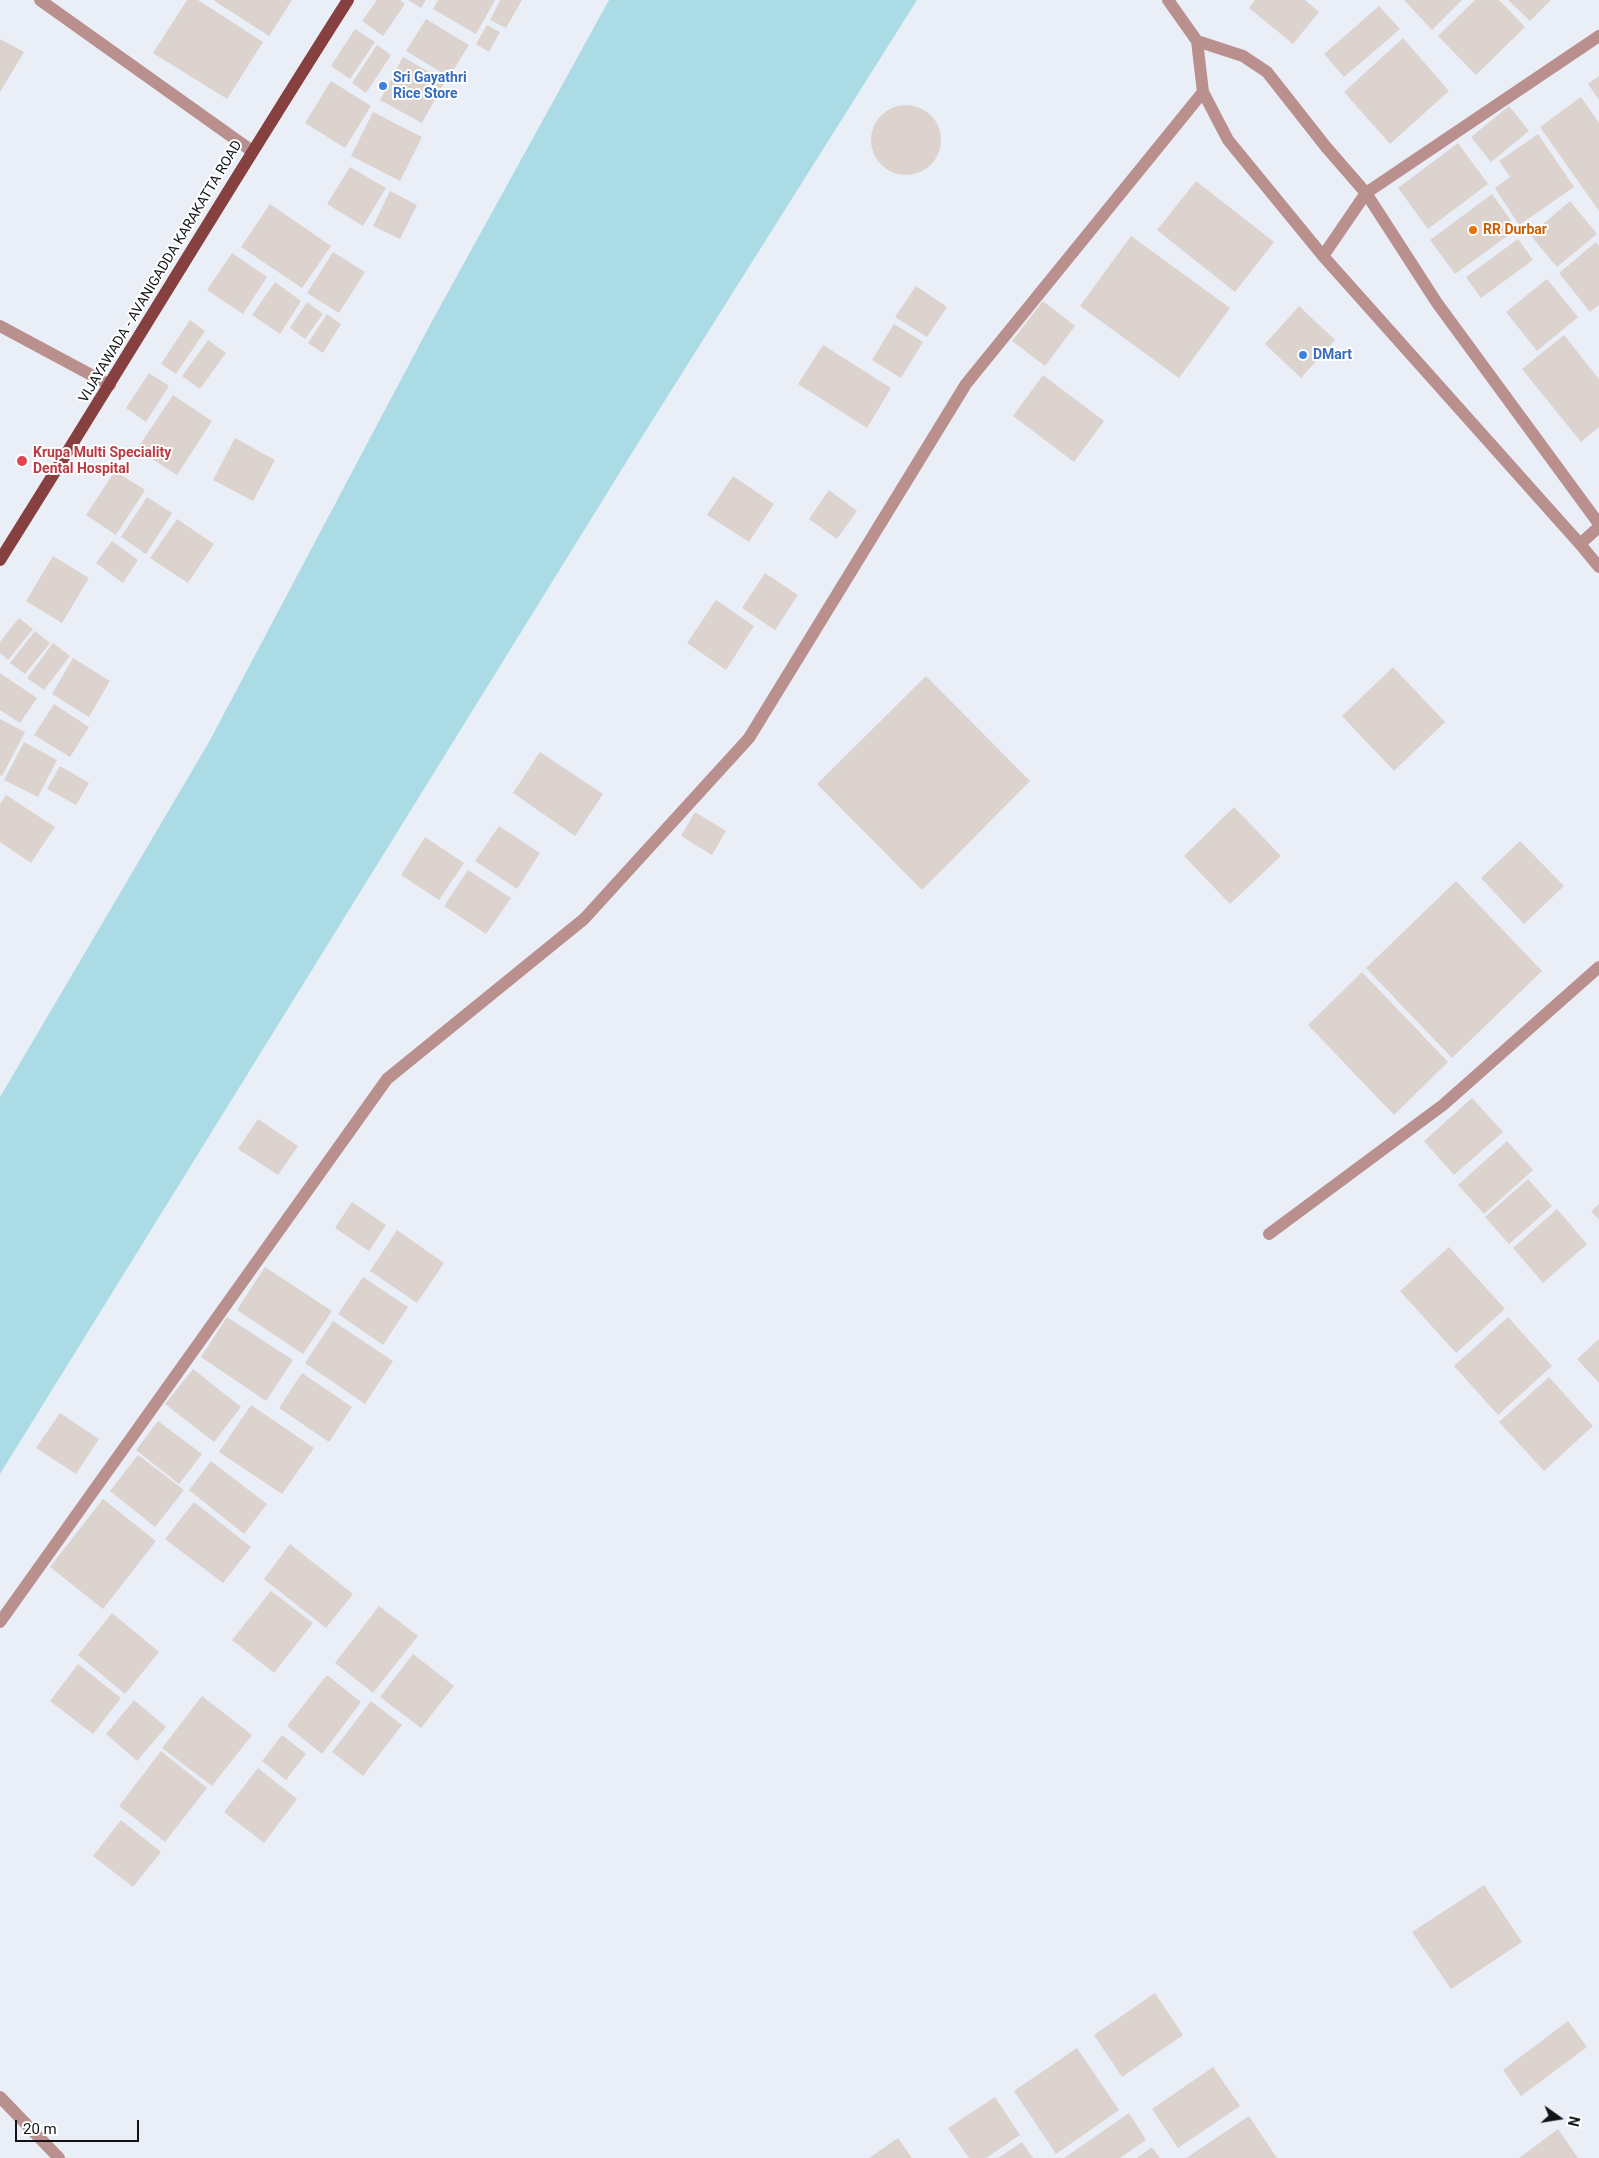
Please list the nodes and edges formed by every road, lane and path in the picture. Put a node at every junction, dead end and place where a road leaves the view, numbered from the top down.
1 (40, 0) edge
2 (348, 0) edge
3 (1168, 0) edge
4 (1599, 36) edge
5 (1197, 41) junction
6 (1202, 92) junction
7 (252, 151) junction
8 (1366, 193) junction
9 (1324, 256) junction
10 (0, 326) edge
11 (110, 385) junction
12 (1599, 525) edge
13 (1580, 544) junction
14 (0, 560) edge
15 (1599, 567) edge
16 (1599, 967) edge
17 (1269, 1234) dead end
18 (0, 1622) edge
19 (0, 2097) edge
20 (59, 2158) edge

1 - 7 street
2 - 7 main road, VIJAYAWADA - AVANIGADDA KARAKATTA ROAD
3 - 5 street
4 - 8 street
5 - 6 street
5 - 8 street
6 - 9 street
6 - 18 street
7 - 11 main road, VIJAYAWADA - AVANIGADDA KARAKATTA ROAD
8 - 9 street
8 - 12 street
9 - 13 street
10 - 11 street
11 - 14 main road, VIJAYAWADA - AVANIGADDA KARAKATTA ROAD
12 - 13 street
13 - 15 street
16 - 17 street
19 - 20 street

